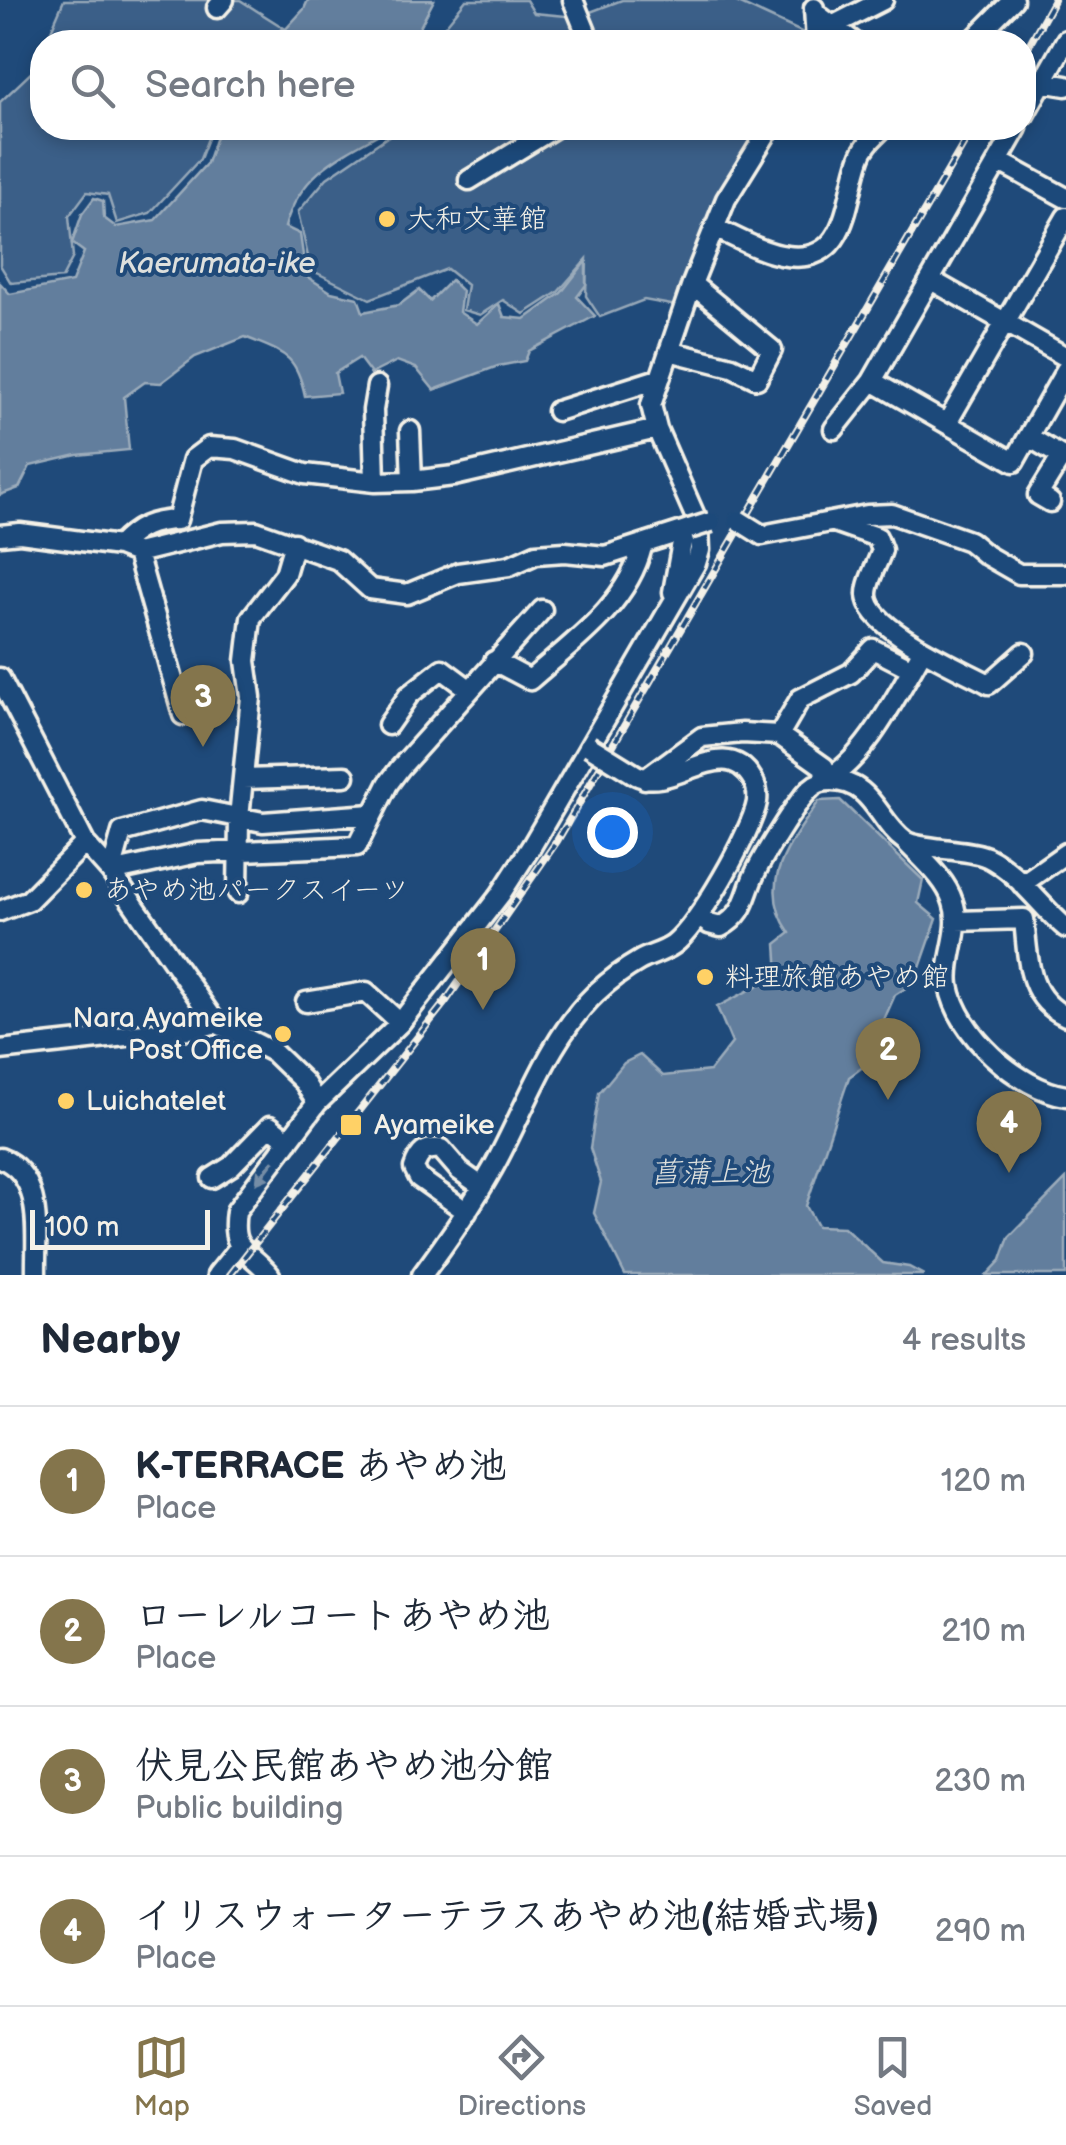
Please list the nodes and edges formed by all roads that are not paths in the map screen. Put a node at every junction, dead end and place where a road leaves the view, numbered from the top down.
1 (573, 0) edge
2 (883, 0) edge
3 (1013, 0) edge
4 (813, 6) edge
5 (832, 26) junction
6 (585, 30) edge
7 (838, 30) edge
8 (983, 30) edge
9 (1066, 40) edge
10 (1036, 76) edge
11 (1036, 81) edge
12 (1066, 86) edge
13 (534, 140) edge
14 (763, 140) edge
15 (873, 140) edge
16 (1010, 140) edge
17 (998, 161) junction
18 (469, 180) dead end
19 (1066, 198) edge
20 (1066, 217) edge
21 (715, 228) junction
22 (931, 280) junction
23 (692, 284) junction
24 (1006, 322) junction
25 (670, 351) junction
26 (1066, 356) edge
27 (1066, 370) edge
28 (658, 379) junction
29 (872, 380) junction
30 (377, 386) dead end
31 (557, 411) dead end
32 (947, 423) junction
33 (657, 429) junction
34 (834, 429) dead end
35 (410, 431) dead end
36 (1029, 436) junction
37 (1064, 457) edge
38 (412, 481) junction
39 (374, 482) junction
40 (1050, 502) dead end
41 (177, 520) junction
42 (831, 521) junction
43 (687, 530) junction
44 (0, 536) edge
45 (294, 543) junction
46 (172, 545) junction
47 (642, 547) junction
48 (128, 549) junction
49 (1066, 574) edge
50 (670, 607) junction
51 (542, 610) dead end
52 (924, 650) junction
53 (1024, 653) dead end
54 (494, 661) junction
55 (912, 669) junction
56 (0, 678) edge
57 (469, 689) junction
58 (183, 715) dead end
59 (388, 726) dead end
60 (780, 735) junction
61 (590, 746) junction
62 (345, 776) dead end
63 (640, 777) junction
64 (244, 779) junction
65 (825, 780) junction
66 (200, 799) dead end
67 (372, 814) junction
68 (238, 818) junction
69 (122, 832) junction
70 (906, 842) junction
71 (85, 843) junction
72 (237, 852) junction
73 (1066, 852) edge
74 (110, 872) junction
75 (1022, 884) junction
76 (238, 893) dead end
77 (0, 911) edge
78 (699, 917) junction
79 (958, 921) junction
80 (1066, 928) edge
81 (306, 1002) dead end
82 (1066, 1016) edge
83 (216, 1022) junction
84 (400, 1023) junction
85 (0, 1050) edge
86 (1066, 1096) edge
87 (318, 1103) junction
88 (288, 1141) junction
89 (0, 1158) edge
90 (212, 1178) dead end
91 (481, 1186) junction
92 (467, 1212) junction
93 (238, 1248) junction
94 (268, 1272) edge
95 (36, 1275) edge
96 (217, 1275) edge
97 (422, 1275) edge

1 - 6 street
2 - 5 street
3 - 8 street
4 - 5 street
5 - 7 street
9 - 10 street
11 - 12 street
13 - 18 street
14 - 21 street
15 - 21 street
16 - 17 street
17 - 19 street
17 - 22 street
20 - 24 street
21 - 23 street
22 - 24 street
22 - 29 street
23 - 25 street
23 - 25 street
24 - 26 street
24 - 32 street
25 - 28 street
27 - 36 street
28 - 31 street
28 - 33 street
29 - 32 street
29 - 34 street
30 - 39 street
32 - 36 street
33 - 38 street
33 - 50 street
35 - 38 street
36 - 37 street
37 - 40 street
38 - 39 street
39 - 41 street
41 - 46 street
41 - 48 street
42 - 43 street, bridge
42 - 49 street
42 - 52 street
43 - 47 street
43 - 50 street
44 - 48 street
45 - 46 street
45 - 47 street
45 - 64 street
46 - 48 street
47 - 54 street
48 - 58 street
50 - 61 street
51 - 54 street
52 - 53 street
52 - 55 street
54 - 57 street
55 - 60 street
55 - 65 street
56 - 71 street
57 - 59 street
57 - 67 street
60 - 63 street
60 - 65 street
61 - 63 street, bridge
61 - 84 street
62 - 64 street
63 - 78 street
64 - 68 street
65 - 70 street
65 - 78 street
66 - 69 street
67 - 68 street
67 - 72 street
68 - 69 street
68 - 72 street
69 - 74 street
70 - 75 street
70 - 79 street
71 - 74 street
71 - 77 street
72 - 74 street
72 - 76 street
73 - 75 street
74 - 83 street
75 - 80 street
78 - 91 street
79 - 82 street
79 - 86 street
81 - 84 street
83 - 85 street
83 - 87 street
84 - 87 street
87 - 88 street
88 - 90 street
88 -> 93 street
89 - 95 street
91 - 92 street
91 - 92 street
92 - 97 street
93 - 94 street
93 - 96 street

